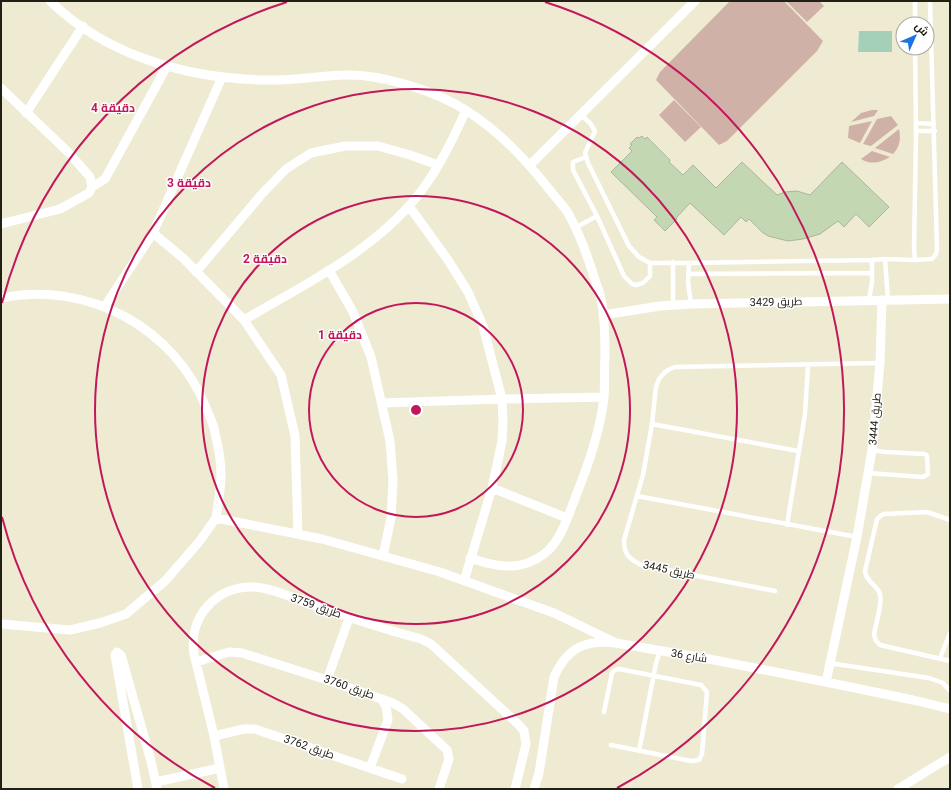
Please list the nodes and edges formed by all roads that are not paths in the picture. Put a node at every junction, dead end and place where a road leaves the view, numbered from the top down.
1 (50, 1) edge
2 (695, 1) edge
3 (914, 1) edge
4 (930, 1) edge
5 (915, 16) edge
6 (82, 26) junction
7 (915, 56) edge
8 (167, 66) junction
9 (222, 77) junction
10 (1, 88) edge
11 (466, 110) junction
12 (26, 113) junction
13 (581, 115) junction
14 (916, 123) junction
15 (934, 124) junction
16 (916, 131) junction
17 (935, 131) junction
18 (586, 157) junction
19 (438, 165) junction
20 (530, 166) junction
21 (92, 187) junction
22 (409, 206) junction
23 (597, 216) junction
24 (1, 224) edge
25 (575, 228) junction
26 (153, 233) junction
27 (885, 259) junction
28 (872, 260) junction
29 (915, 260) junction
30 (673, 262) junction
31 (650, 263) junction
32 (688, 263) junction
33 (329, 270) junction
34 (196, 272) junction
35 (872, 273) junction
36 (688, 274) junction
37 (1, 298) edge
38 (950, 299) edge
39 (869, 300) junction
40 (885, 300) junction
41 (690, 304) junction
42 (673, 305) junction
43 (105, 306) junction
44 (603, 315) junction
45 (244, 320) junction
46 (880, 363) junction
47 (808, 365) junction
48 (604, 397) junction
49 (502, 399) junction
50 (382, 403) junction
51 (652, 424) junction
52 (872, 450) junction
53 (798, 451) junction
54 (868, 473) junction
55 (492, 488) junction
56 (637, 496) junction
57 (216, 518) junction
58 (567, 518) junction
59 (950, 520) edge
60 (787, 525) junction
61 (298, 534) junction
62 (857, 537) junction
63 (383, 556) junction
64 (470, 558) junction
65 (464, 581) junction
66 (775, 591) dead end
67 (349, 618) junction
68 (1, 624) edge
69 (950, 633) edge
70 (616, 643) junction
71 (660, 651) junction
72 (940, 658) junction
73 (950, 661) edge
74 (196, 662) junction
75 (829, 663) junction
76 (653, 676) junction
77 (327, 680) junction
78 (826, 682) junction
79 (950, 691) edge
80 (381, 699) junction
81 (950, 709) edge
82 (604, 712) dead end
83 (406, 713) junction
84 (388, 720) junction
85 (214, 736) junction
86 (611, 746) dead end
87 (639, 751) junction
88 (950, 757) edge
89 (220, 768) junction
90 (370, 768) junction
91 (402, 779) dead end
92 (156, 785) edge
93 (138, 789) edge
94 (224, 789) edge
95 (440, 789) edge
96 (515, 789) edge
97 (534, 789) edge
98 (898, 789) edge

1 - 6 street
2 - 13 street
3 - 5 lane
4 - 15 lane
6 - 8 street
6 - 12 street
7 - 14 lane
8 - 9 street
8 - 21 street
9 - 11 street
9 - 26 street
10 - 12 street
11 - 19 street
11 - 20 street
12 - 21 street
13 - 18 lane
13 - 20 street
14 - 15 lane
14 - 16 lane
15 - 17 lane
16 - 17 lane
16 - 29 lane
17 - 29 lane
18 - 23 lane
18 - 31 lane
19 - 22 street
19 - 34 street
20 - 25 street
21 - 24 street
22 - 33 street
22 - 49 street
23 - 25 lane
23 - 31 lane
25 - 44 street
26 - 34 street
26 - 43 street
27 - 28 lane
27 - 29 lane
27 - 40 lane
28 - 32 lane
28 - 35 lane
30 - 31 lane
30 - 32 lane
30 - 42 lane
32 - 36 lane
33 - 45 street
33 - 50 street
34 - 45 street
35 - 36 lane
35 - 39 lane
36 - 41 lane
37 - 43 street
38 - 40 street, طريق 3429
39 - 40 street, طريق 3429
39 - 41 street, طريق 3429
40 - 46 street, طريق 3444
41 - 42 street, طريق 3429
42 - 44 street, طريق 3429
43 - 57 street
44 - 48 street
45 - 61 street
46 - 47 lane
46 - 52 street, طريق 3444
47 - 51 lane, طريق 3445
47 - 53 lane
48 - 49 street
48 - 58 street
49 - 50 street
49 - 55 street
50 - 63 street
51 - 53 lane
51 - 56 lane, طريق 3445
52 - 54 street, طريق 3444
52 - 54 lane
53 - 60 lane
54 - 62 street, طريق 3444
55 - 58 street
55 - 64 street
56 - 60 lane
56 - 66 lane, طريق 3445
57 - 61 street
57 - 68 street
58 - 64 street
59 - 72 lane
60 - 62 lane
61 - 63 street
62 - 75 street, طريق 3444
63 - 65 street
64 - 65 street
65 - 70 street
67 - 74 street, طريق 3759
67 - 77 street
67 - 96 street, طريق 3759
69 - 72 lane
70 - 71 street, شارع 36
70 - 97 street, شارع 36
71 - 76 lane
71 - 78 street, شارع 36
72 - 73 lane
74 - 77 street, طريق 3760
74 - 85 street, طريق 3759
75 - 78 street, طريق 3444
75 - 79 lane
76 - 82 lane
76 - 87 lane
76 - 87 lane
77 - 80 street, طريق 3760
78 - 81 street, شارع 36
80 - 83 street, طريق 3760
80 - 84 street
83 - 84 street
83 - 95 street, طريق 3760
84 - 90 street
85 - 89 street, طريق 3759
85 - 90 street, طريق 3762
86 - 87 lane
88 - 98 street
89 - 92 street
89 - 94 street, طريق 3759
90 - 91 street, طريق 3762
92 - 93 street

